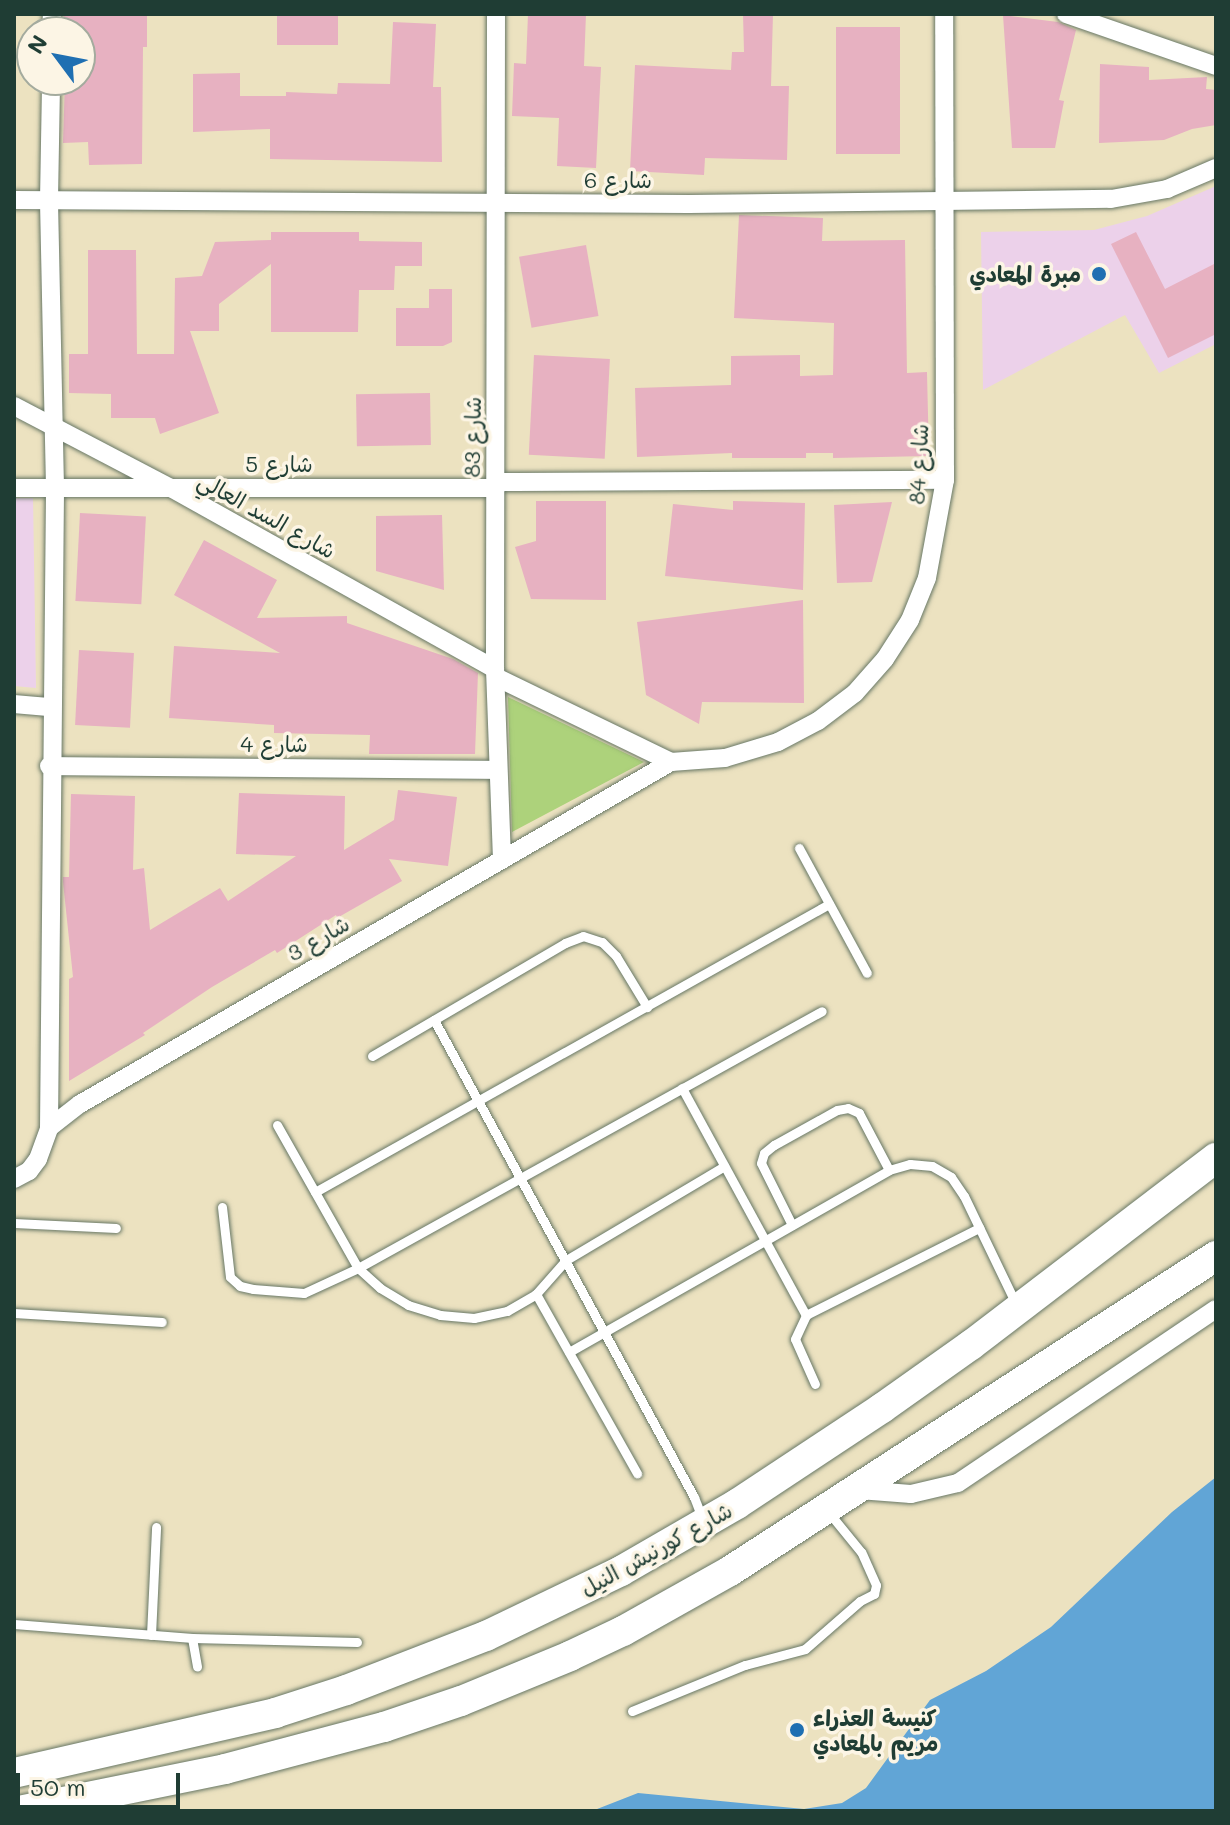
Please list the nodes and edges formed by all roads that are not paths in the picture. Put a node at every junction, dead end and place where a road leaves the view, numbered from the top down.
1 (496, 14) edge
2 (944, 14) edge
3 (1066, 14) edge
4 (1216, 66) edge
5 (51, 96) edge
6 (1216, 168) edge
7 (14, 200) edge
8 (49, 200) junction
9 (498, 203) junction
10 (944, 203) junction
11 (14, 406) edge
12 (52, 426) junction
13 (945, 480) junction
14 (496, 485) junction
15 (14, 488) edge
16 (55, 488) junction
17 (171, 488) junction
18 (495, 673) junction
19 (14, 704) edge
20 (51, 707) junction
21 (671, 762) junction
22 (49, 766) junction
23 (498, 770) junction
24 (799, 848) dead end
25 (502, 860) junction
26 (829, 904) junction
27 (867, 973) dead end
28 (647, 1007) junction
29 (822, 1011) dead end
30 (434, 1020) junction
31 (372, 1056) dead end
32 (682, 1088) junction
33 (478, 1101) junction
34 (277, 1125) dead end
35 (49, 1128) junction
36 (1216, 1158) edge
37 (724, 1166) junction
38 (889, 1170) junction
39 (521, 1178) junction
40 (14, 1179) edge
41 (315, 1192) junction
42 (222, 1207) dead end
43 (14, 1223) edge
44 (792, 1225) junction
45 (116, 1228) dead end
46 (979, 1228) junction
47 (765, 1240) junction
48 (1216, 1256) edge
49 (566, 1260) junction
50 (358, 1268) junction
51 (536, 1294) junction
52 (1019, 1309) junction
53 (1216, 1309) edge
54 (14, 1313) edge
55 (806, 1315) junction
56 (162, 1322) dead end
57 (605, 1331) junction
58 (569, 1352) junction
59 (815, 1384) dead end
60 (637, 1473) dead end
61 (859, 1490) junction
62 (827, 1509) junction
63 (704, 1524) junction
64 (156, 1527) dead end
65 (14, 1624) edge
66 (151, 1635) junction
67 (192, 1638) junction
68 (357, 1642) dead end
69 (197, 1667) dead end
70 (632, 1711) dead end
71 (14, 1773) edge
72 (19, 1811) edge

1 - 9 street, شارع 83
2 - 10 street, شارع 84
3 - 4 street
5 - 8 street
6 - 10 street, شارع 6
7 - 8 street, شارع 6
8 - 9 street, شارع 6
8 - 12 street
9 - 10 street, شارع 6
9 - 14 street, شارع 83
10 - 13 street, شارع 84
11 - 12 street, شارع السد العالي
12 - 16 street
12 - 17 street, شارع السد العالي
13 - 14 street, شارع 5
13 - 21 street, شارع 84
14 - 17 street, شارع 5
14 - 18 street, شارع 83
15 - 16 street, شارع 5
16 - 17 street, شارع 5
16 - 20 street
17 - 18 street, شارع السد العالي
18 - 21 street, شارع السد العالي
18 - 23 street, شارع 83
19 - 20 street
20 - 22 street
21 - 25 street, شارع 3
22 - 23 street, شارع 4
22 - 35 street
23 - 25 street, شارع 83
24 - 26 lane
25 - 35 street, شارع 3
26 - 27 lane
26 - 28 lane
28 - 30 lane
28 - 33 lane
29 - 32 lane
30 - 31 lane
30 - 33 lane
32 - 37 lane
32 - 39 lane
33 - 39 lane
33 - 41 lane
34 - 41 lane
35 - 40 street, شارع 3
36 - 52 highway, شارع كورنيش النيل
37 - 47 lane
37 - 49 lane
38 - 44 lane
38 - 44 lane
38 - 46 lane
39 - 49 lane
39 - 50 lane
41 - 50 lane
42 - 50 lane
43 - 45 lane
44 - 47 lane
46 - 52 lane
46 - 55 lane
47 - 55 lane
47 - 57 lane
48 - 61 highway
49 - 51 lane
49 - 57 lane
50 - 51 lane
51 - 58 lane
52 - 63 highway, شارع كورنيش النيل
53 - 61 street
54 - 56 lane
55 - 59 lane
57 - 58 lane
57 - 63 lane
58 - 60 lane
61 - 62 highway
62 - 70 lane
62 - 72 highway
63 - 71 highway, شارع كورنيش النيل
64 - 66 lane
65 - 66 lane
66 - 67 lane
67 - 68 lane
67 - 69 lane

